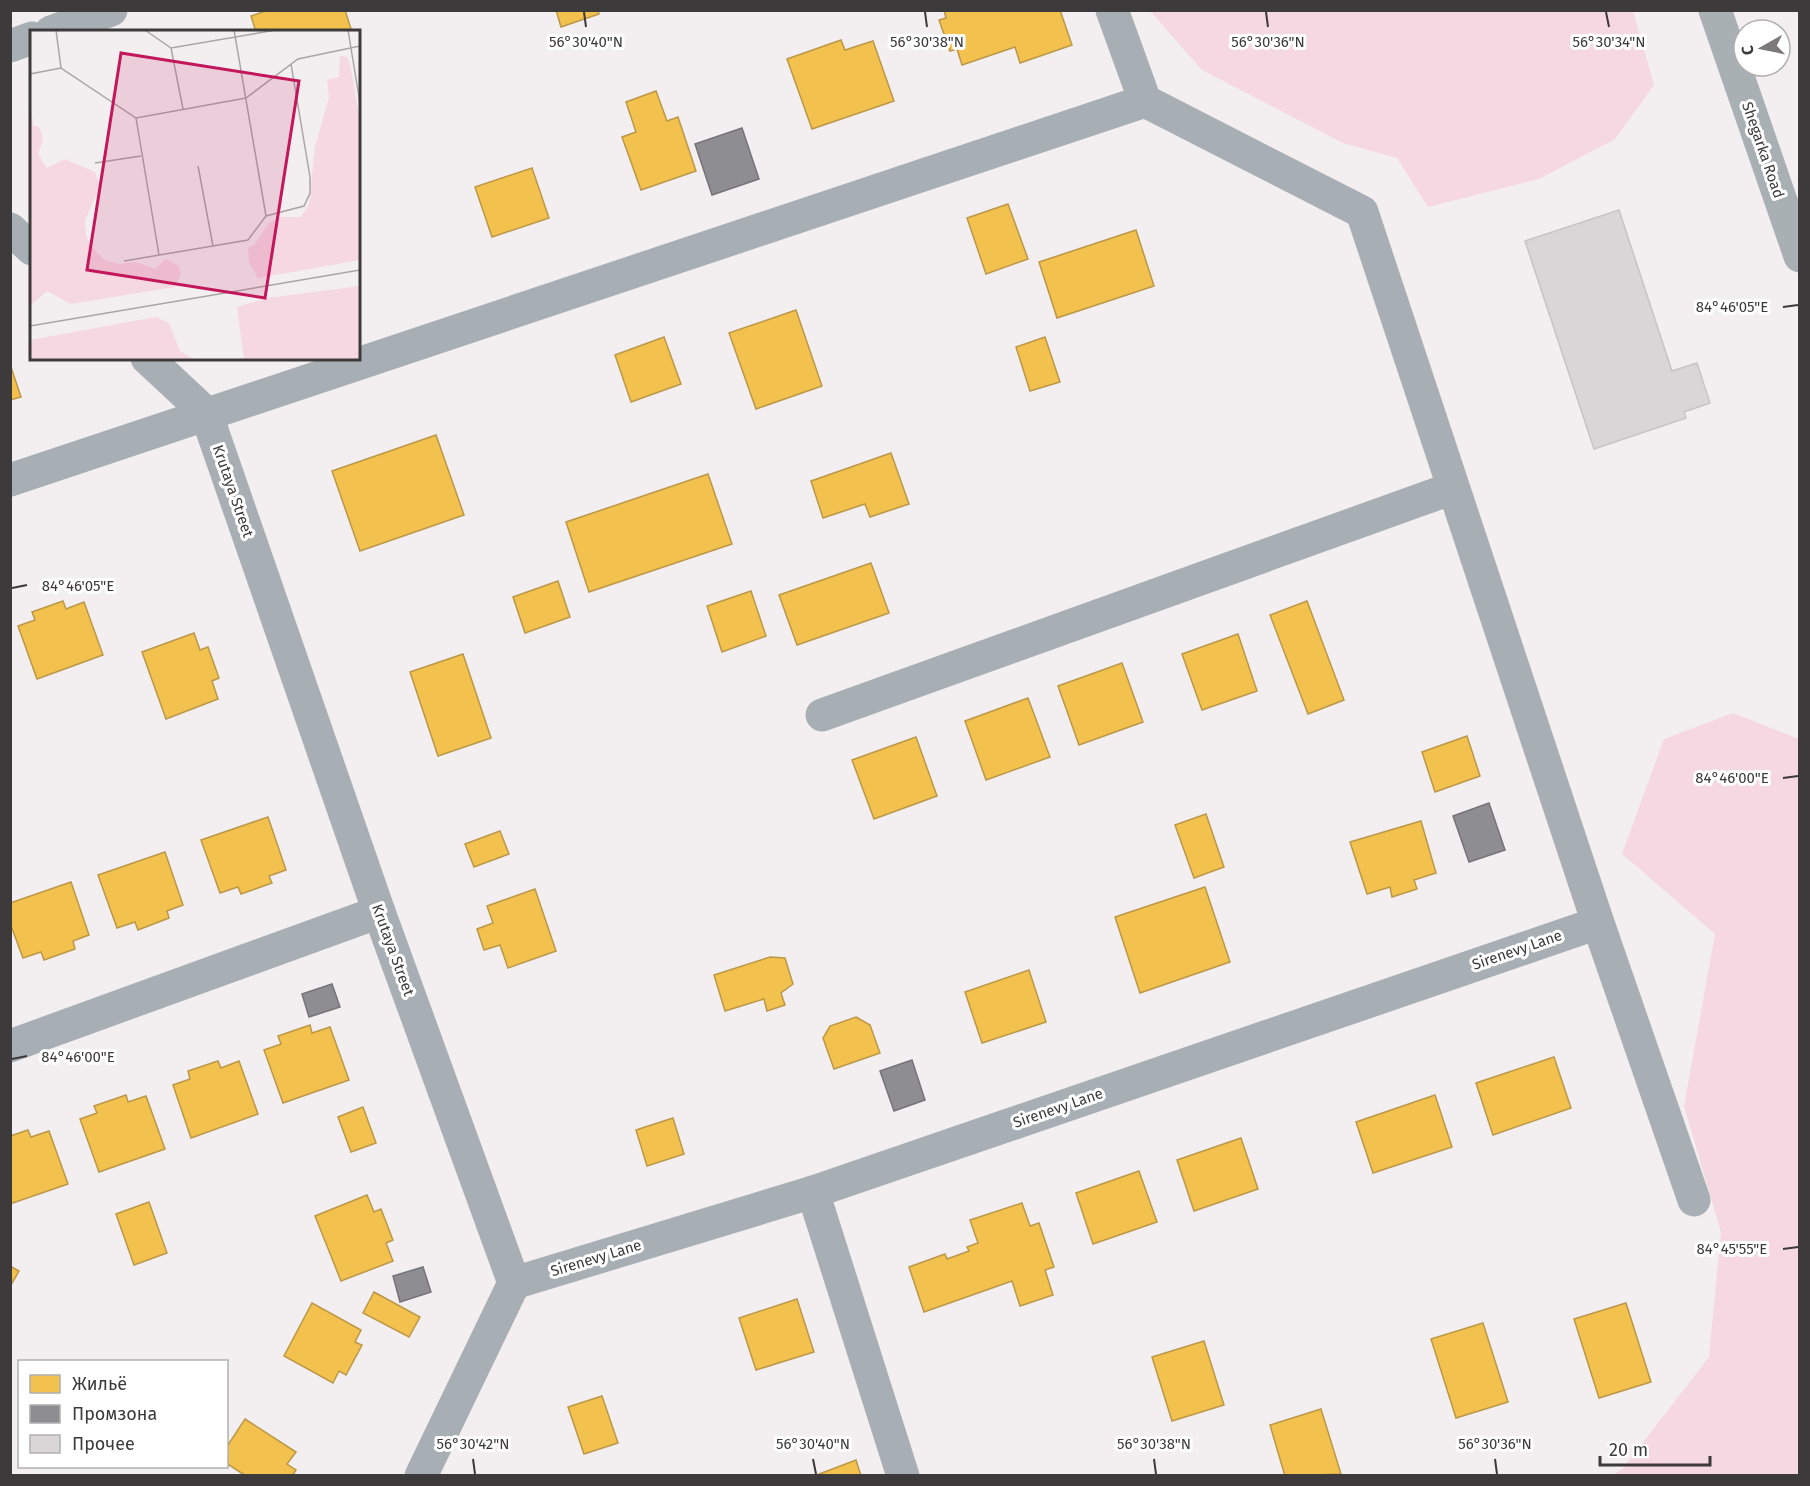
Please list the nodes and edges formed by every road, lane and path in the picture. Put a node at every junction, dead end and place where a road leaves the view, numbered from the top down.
1 (111, 10) edge
2 (1112, 10) edge
3 (1715, 10) edge
4 (56, 30) edge
5 (30, 39) edge
6 (10, 46) edge
7 (1145, 101) junction
8 (10, 229) edge
9 (30, 247) edge
10 (1800, 256) edge
11 (149, 360) edge
12 (206, 413) junction
13 (10, 480) edge
14 (1453, 488) junction
15 (822, 715) dead end
16 (379, 912) junction
17 (1598, 923) junction
18 (10, 1046) edge
19 (813, 1192) junction
20 (1694, 1200) dead end
21 (514, 1283) junction
22 (421, 1476) edge
23 (903, 1476) edge

1 - 4 street
2 - 7 street
3 - 10 main road, Shegarka Road
5 - 6 street
7 - 12 street
7 - 14 street
8 - 9 street
11 - 12 street
12 - 13 street
12 - 16 street, Krutaya Street
14 - 15 street
14 - 17 street
16 - 18 street
16 - 21 street, Krutaya Street
17 - 19 street, Sirenevy Lane
17 - 20 street
19 - 21 street, Sirenevy Lane
19 - 23 street
21 - 22 street

